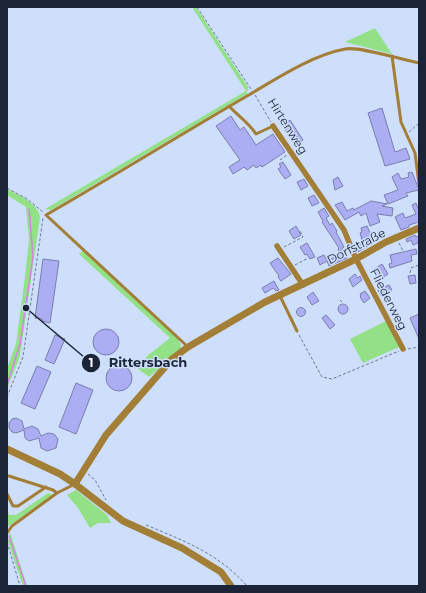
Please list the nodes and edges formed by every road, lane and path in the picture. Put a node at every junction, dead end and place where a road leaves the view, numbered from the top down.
1 (197, 7) edge
2 (392, 56) junction
3 (419, 63) edge
4 (254, 92) junction
5 (229, 106) junction
6 (419, 122) edge
7 (274, 126) junction
8 (406, 134) junction
9 (291, 153) junction
10 (280, 160) dead end
11 (419, 184) edge
12 (7, 188) edge
13 (46, 214) junction
14 (419, 228) edge
15 (300, 231) dead end
16 (397, 237) junction
17 (278, 248) joint
18 (402, 251) dead end
19 (308, 258) dead end
20 (356, 259) junction
21 (419, 265) edge
22 (292, 268) junction
23 (410, 273) dead end
24 (303, 285) junction
25 (280, 296) junction
26 (340, 300) dead end
27 (342, 302) dead end
28 (297, 331) joint
29 (188, 347) junction
30 (419, 347) edge
31 (403, 349) junction
32 (7, 397) edge
33 (7, 449) edge
34 (84, 472) junction
35 (7, 476) edge
36 (75, 484) junction
37 (46, 487) junction
38 (57, 493) junction
39 (7, 494) edge
40 (106, 500) dead end
41 (141, 522) dead end
42 (7, 533) edge
43 (7, 542) edge
44 (20, 586) edge
45 (231, 586) edge
46 (247, 586) edge

1 - 4 path, Hirtenweg
2 - 3 lane
2 - 4 lane
2 - 8 lane
4 - 5 lane
4 - 7 path, Hirtenweg
5 - 7 lane
5 - 13 lane
6 - 8 path
7 - 9 street, Hirtenweg
8 - 11 lane
9 - 10 path
9 - 20 street, Hirtenweg
12 - 13 path
13 - 29 lane
13 - 32 path
14 - 16 street, Dorfstraße
15 - 17 path
16 - 18 path
16 - 20 street, Dorfstraße
17 - 22 street
19 - 22 path
20 - 24 street, Dorfstraße
20 - 31 street, Fliederweg
21 - 23 path
22 - 24 street
24 - 25 street, Dorfstraße
25 - 28 lane
25 - 29 street, Dorfstraße
26 - 27 path
28 - 31 path
29 - 34 street, Dorfstraße
30 - 31 path
33 - 36 street
34 - 36 street, Dorfstraße
34 - 40 path
35 - 37 lane
36 - 38 lane
36 - 45 street
37 - 38 lane
37 - 39 lane
38 - 42 lane
41 - 46 path
43 - 44 path

